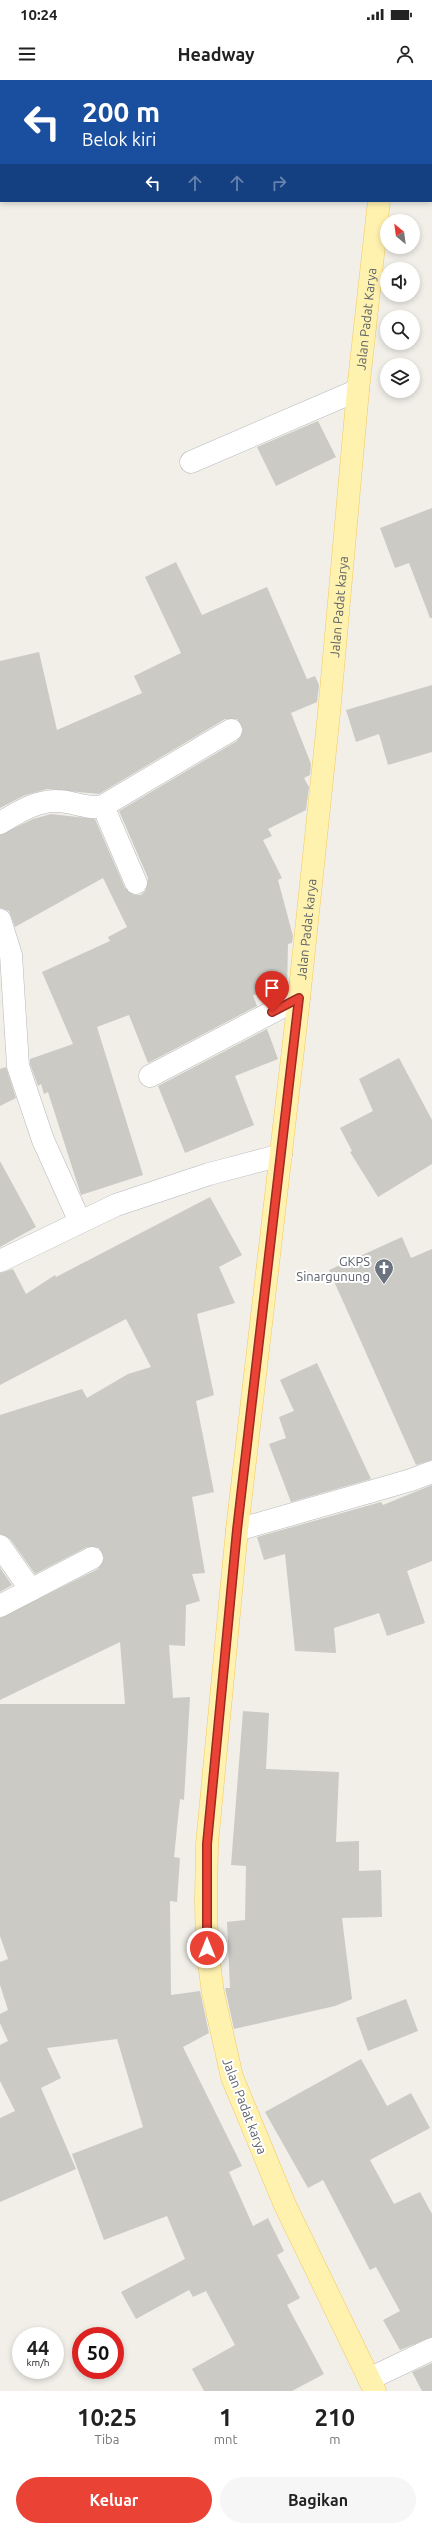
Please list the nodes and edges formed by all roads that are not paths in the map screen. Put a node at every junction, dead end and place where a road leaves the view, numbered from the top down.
1 (378, 202) edge
2 (358, 390) junction
3 (191, 462) dead end
4 (231, 730) dead end
5 (103, 806) junction
6 (0, 823) edge
7 (136, 883) dead end
8 (0, 920) edge
9 (299, 998) junction
10 (150, 1076) dead end
11 (281, 1155) junction
12 (80, 1222) junction
13 (0, 1261) edge
14 (432, 1472) edge
15 (237, 1530) junction
16 (0, 1546) edge
17 (92, 1558) dead end
18 (31, 1590) junction
19 (0, 1606) edge
20 (432, 2349) edge
21 (372, 2385) edge

1 - 2 main road, Jalan Padat Karya
2 - 3 street
2 - 9 main road, Jalan Padat karya
4 - 5 street
5 - 6 street
5 - 7 street
8 - 12 street
9 - 10 street
9 - 11 main road, Jalan Padat karya
11 - 12 street
11 - 15 main road, Jalan Padat karya
12 - 13 street
14 - 15 street
15 - 21 main road, Jalan Padat karya
16 - 18 street
17 - 18 street
18 - 19 street
20 - 21 street

